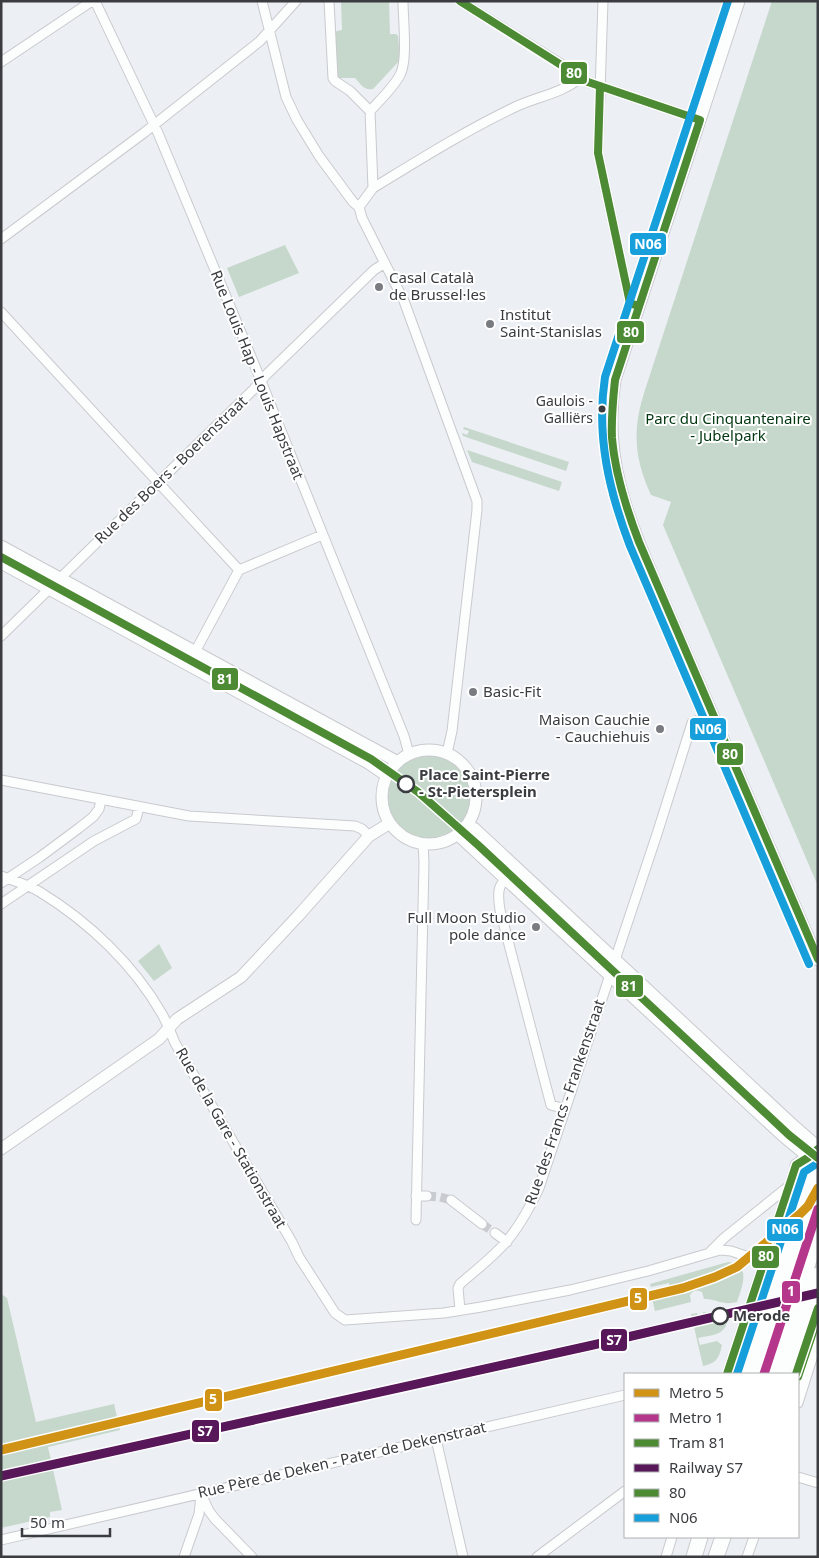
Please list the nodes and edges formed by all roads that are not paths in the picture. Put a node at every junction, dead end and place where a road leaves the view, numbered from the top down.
1 (94, 1) edge
2 (262, 1) edge
3 (296, 1) edge
4 (329, 1) edge
5 (403, 1) edge
6 (460, 1) edge
7 (603, 1) edge
8 (739, 1) edge
9 (268, 30) junction
10 (1, 62) edge
11 (580, 78) junction
12 (600, 86) junction
13 (370, 111) junction
14 (700, 120) junction
15 (154, 124) junction
16 (374, 188) junction
17 (359, 206) junction
18 (1, 239) edge
19 (385, 264) junction
20 (638, 306) junction
21 (1, 312) edge
22 (261, 382) junction
23 (158, 484) junction
24 (322, 535) junction
25 (1, 546) edge
26 (1, 564) edge
27 (239, 570) junction
28 (60, 578) junction
29 (48, 589) junction
30 (1, 636) edge
31 (195, 651) junction
32 (188, 665) junction
33 (712, 713) junction
34 (447, 753) junction
35 (409, 754) junction
36 (398, 762) junction
37 (387, 776) junction
38 (1, 780) edge
39 (101, 800) junction
40 (139, 807) junction
41 (390, 823) junction
42 (468, 825) junction
43 (458, 835) junction
44 (369, 836) junction
45 (423, 844) junction
46 (515, 868) junction
47 (506, 878) junction
48 (3, 879) edge
49 (27, 887) junction
50 (1, 904) edge
51 (614, 959) junction
52 (818, 960) edge
53 (609, 975) junction
54 (168, 1028) junction
55 (565, 1109) junction
56 (1, 1149) edge
57 (812, 1157) edge
58 (789, 1185) junction
59 (818, 1194) edge
60 (416, 1196) junction
61 (427, 1196) tunnel mouth
62 (451, 1200) tunnel mouth
63 (416, 1220) dead end
64 (482, 1224) tunnel mouth
65 (818, 1232) edge
66 (495, 1233) tunnel mouth
67 (507, 1242) junction
68 (710, 1252) junction
69 (764, 1262) junction
70 (818, 1275) edge
71 (460, 1310) junction
72 (805, 1314) junction
73 (727, 1373) edge
74 (749, 1373) edge
75 (757, 1373) edge
76 (772, 1373) edge
77 (782, 1373) edge
78 (624, 1395) edge
79 (799, 1400) edge
80 (436, 1439) junction
81 (799, 1477) edge
82 (818, 1483) edge
83 (624, 1492) edge
84 (201, 1494) junction
85 (672, 1538) edge
86 (700, 1538) edge
87 (723, 1538) edge
88 (754, 1538) edge
89 (1, 1540) edge
90 (184, 1557) edge
91 (252, 1557) edge
92 (463, 1557) edge
93 (537, 1557) edge
94 (666, 1557) edge
95 (694, 1557) edge
96 (716, 1557) edge
97 (747, 1557) edge

1 - 10 street
1 - 15 street, Rue Louis Hap - Louis Hapstraat
2 - 9 street
3 - 9 street
4 - 13 street
5 - 13 street
6 - 11 street
7 - 12 street
8 - 14 street
9 - 15 street
9 - 17 street
11 - 12 street
11 - 16 street
12 - 14 street
12 - 20 street
13 - 16 street
14 - 20 street
15 - 18 street
15 - 22 street, Rue Louis Hap - Louis Hapstraat
16 - 17 street
17 - 19 street
19 - 22 street, Rue des Boers - Boerenstraat
19 - 34 street
20 - 33 street
21 - 23 street
22 - 23 street, Rue des Boers - Boerenstraat
22 - 24 street, Rue Louis Hap - Louis Hapstraat
23 - 27 street
23 - 28 street, Rue des Boers - Boerenstraat
24 - 27 street
24 - 35 street, Rue Louis Hap - Louis Hapstraat
25 - 28 street
26 - 29 street
27 - 31 street
28 - 29 street, Rue des Boers - Boerenstraat
28 - 31 street
29 - 30 street, Rue des Boers - Boerenstraat
29 - 32 street
31 - 32 street
31 - 36 street
32 - 37 street
33 - 51 street, Rue des Francs - Frankenstraat
33 - 52 street
34 - 35 street
34 - 42 street
35 - 36 street
36 - 37 street
37 - 41 street
38 - 39 street
39 - 40 street
39 - 48 street
40 - 44 street
40 - 49 street
41 - 44 street
41 - 45 street
42 - 43 street
42 - 46 street
43 - 45 street
43 - 47 street
44 - 54 street
45 - 60 street
46 - 47 street
46 - 51 street
47 - 53 street
47 - 55 street
48 - 49 street, Rue de la Gare - Stationstraat
49 - 50 street
49 - 54 street, Rue de la Gare - Stationstraat
51 - 53 street, Rue des Francs - Frankenstraat
51 - 57 street
53 - 55 street, Rue des Francs - Frankenstraat
53 - 57 street
54 - 56 street
54 - 71 street, Rue de la Gare - Stationstraat
55 - 67 street, Rue des Francs - Frankenstraat
57 - 58 street
57 - 74 highway
58 - 68 street
58 - 69 street
59 - 75 highway
60 - 61 street
60 - 63 street
62 - 64 street
65 - 76 highway
66 - 67 street
67 - 71 street, Rue des Francs - Frankenstraat
68 - 69 street
68 - 71 street, Rue de la Gare - Stationstraat
69 - 73 street
70 - 72 highway
72 - 77 highway
72 - 79 street
78 - 80 street, Rue Père de Deken - Pater de Dekenstraat
80 - 84 street, Rue Père de Deken - Pater de Dekenstraat
80 - 92 street
81 - 82 street
83 - 93 street
84 - 89 street, Rue Père de Deken - Pater de Dekenstraat
84 - 90 street
84 - 91 street
85 - 94 street
86 - 95 highway
87 - 96 highway
88 - 97 street

